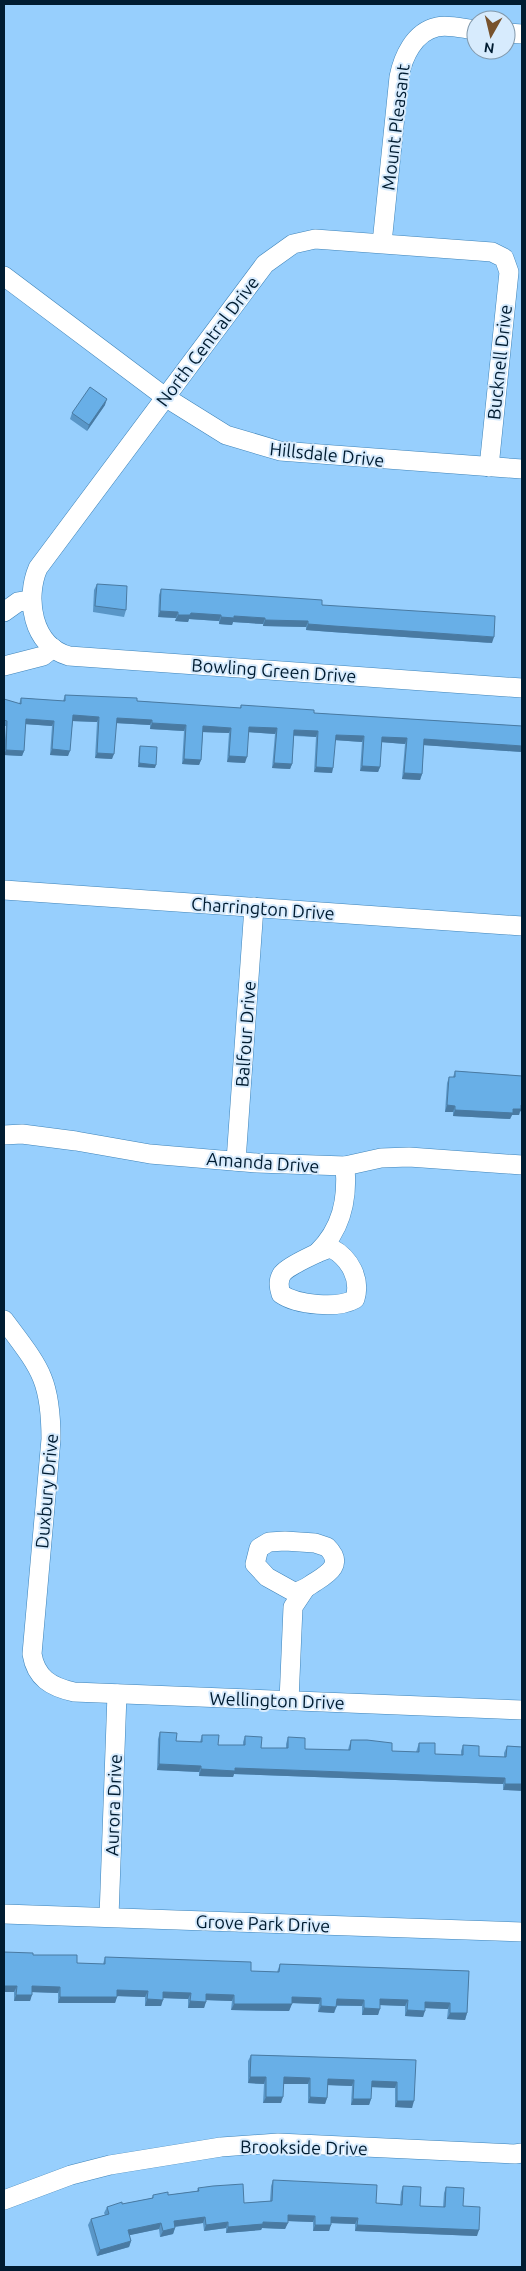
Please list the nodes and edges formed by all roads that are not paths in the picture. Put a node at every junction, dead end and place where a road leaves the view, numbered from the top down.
1 (466, 29) edge
2 (382, 243) junction
3 (504, 258) joint
4 (4, 276) edge
5 (165, 397) junction
6 (489, 467) junction
7 (522, 469) edge
8 (31, 600) junction
9 (4, 612) edge
10 (53, 648) junction
11 (4, 666) edge
12 (522, 688) edge
13 (4, 890) edge
14 (254, 907) junction
15 (522, 926) edge
16 (4, 1135) edge
17 (236, 1161) junction
18 (522, 1165) edge
19 (345, 1166) junction
20 (334, 1234) junction
21 (317, 1253) junction
22 (345, 1258) junction
23 (4, 1320) edge
24 (281, 1586) junction
25 (305, 1589) junction
26 (293, 1607) junction
27 (38, 1674) joint
28 (117, 1694) junction
29 (289, 1701) junction
30 (522, 1710) edge
31 (4, 1914) edge
32 (109, 1917) junction
33 (522, 1932) edge
34 (522, 2153) edge
35 (4, 2200) edge

1 - 2 street, Mount Pleasant
2 - 3 street, North Central Drive
2 - 5 street, North Central Drive
3 - 6 street, Bucknell Drive
4 - 5 street, Hillsdale Drive
5 - 6 street, Hillsdale Drive
5 - 8 street, North Central Drive
6 - 7 street, Hillsdale Drive
8 - 9 street
8 - 10 street, North Central Drive
10 - 11 street
10 - 12 street, Bowling Green Drive
13 - 14 street, Charrington Drive
14 - 15 street, Charrington Drive
14 - 17 street, Balfour Drive
16 - 17 street, Amanda Drive
17 - 19 street, Amanda Drive
18 - 19 street, Amanda Drive
19 - 20 street
20 - 21 street
20 - 22 street
21 - 22 street
21 - 22 street
23 - 27 street, Duxbury Drive
24 - 25 street
24 - 25 street
24 - 26 street
25 - 26 street
26 - 29 street
27 - 28 street, Wellington Drive
28 - 29 street, Wellington Drive
28 - 32 street, Aurora Drive
29 - 30 street, Wellington Drive
31 - 32 street, Grove Park Drive
32 - 33 street, Grove Park Drive
34 - 35 street, Brookside Drive

